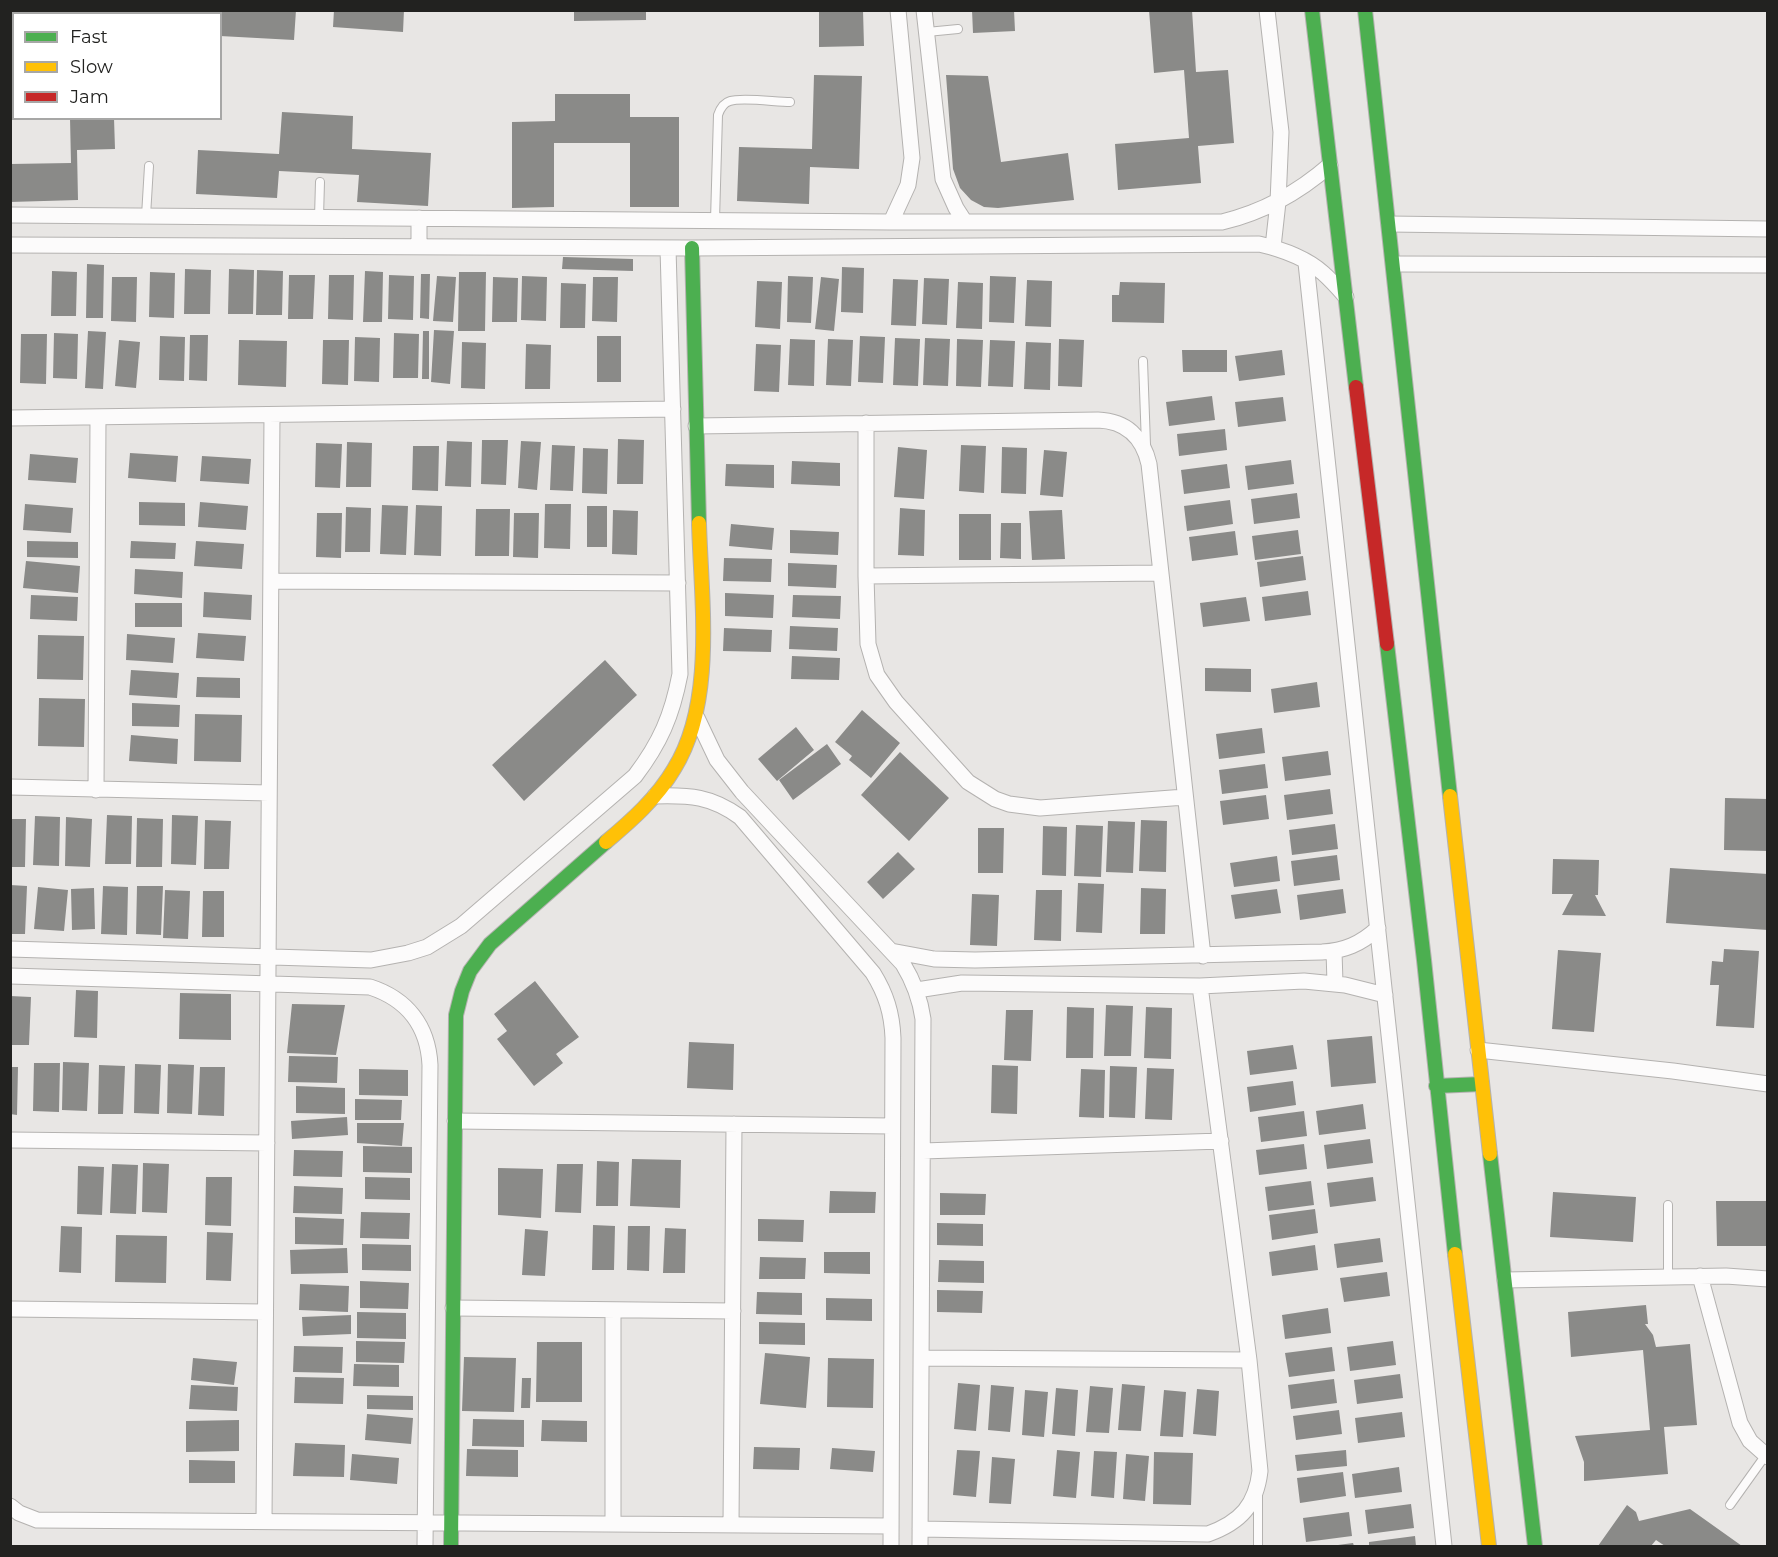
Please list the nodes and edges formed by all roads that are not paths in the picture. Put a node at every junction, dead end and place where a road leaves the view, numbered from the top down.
1 (898, 10) edge
2 (924, 10) edge
3 (1267, 10) edge
4 (1312, 10) edge
5 (1365, 10) edge
6 (958, 29) dead end
7 (927, 32) junction
8 (790, 102) dead end
9 (912, 144) junction
10 (938, 144) junction
11 (1330, 165) junction
12 (149, 166) dead end
13 (320, 182) dead end
14 (1278, 202) junction
15 (10, 215) edge
16 (146, 216) junction
17 (319, 217) junction
18 (419, 218) junction
19 (716, 220) junction
20 (891, 222) junction
21 (965, 222) junction
22 (1389, 224) junction
23 (1767, 229) edge
24 (10, 245) edge
25 (419, 247) junction
26 (1273, 247) junction
27 (668, 248) junction
28 (692, 248) junction
29 (1306, 262) junction
30 (1394, 264) junction
31 (1767, 265) edge
32 (1346, 297) junction
33 (1143, 361) dead end
34 (673, 409) junction
35 (272, 415) junction
36 (98, 417) junction
37 (10, 418) edge
38 (866, 423) junction
39 (696, 426) junction
40 (1146, 453) junction
41 (1161, 573) junction
42 (866, 576) junction
43 (271, 581) junction
44 (678, 583) junction
45 (697, 718) junction
46 (10, 787) edge
47 (96, 790) junction
48 (269, 793) junction
49 (655, 796) junction
50 (1185, 796) junction
51 (1378, 928) junction
52 (10, 949) edge
53 (890, 951) junction
54 (1334, 951) junction
55 (1203, 956) junction
56 (268, 957) junction
57 (1056, 958) junction
58 (10, 976) edge
59 (1335, 983) junction
60 (268, 984) junction
61 (1055, 984) junction
62 (1200, 987) junction
63 (917, 990) junction
64 (1385, 995) junction
65 (1478, 1050) junction
66 (1482, 1084) junction
67 (1767, 1084) edge
68 (1436, 1086) junction
69 (455, 1121) junction
70 (734, 1124) junction
71 (892, 1126) junction
72 (10, 1140) edge
73 (1221, 1141) junction
74 (267, 1143) junction
75 (923, 1151) junction
76 (1668, 1205) dead end
77 (1700, 1276) junction
78 (1668, 1277) junction
79 (1767, 1279) edge
80 (1505, 1280) junction
81 (453, 1308) junction
82 (10, 1309) edge
83 (613, 1310) junction
84 (732, 1311) junction
85 (265, 1312) junction
86 (921, 1358) junction
87 (1249, 1360) junction
88 (1766, 1456) edge
89 (1258, 1485) junction
90 (1730, 1505) dead end
91 (10, 1506) edge
92 (264, 1521) junction
93 (425, 1523) junction
94 (451, 1523) junction
95 (613, 1524) junction
96 (731, 1524) junction
97 (891, 1526) junction
98 (920, 1529) junction
99 (425, 1546) edge
100 (451, 1546) edge
101 (891, 1546) edge
102 (920, 1546) edge
103 (1258, 1546) edge
104 (1444, 1546) edge
105 (1489, 1546) edge
106 (1535, 1546) edge

1 - 9 street
2 - 7 street
3 - 14 street
4 - 11 street
5 - 22 street
6 - 7 lane
7 - 10 street
8 - 19 lane
9 - 10 street
9 - 20 street
10 - 21 street
11 - 14 street
11 - 32 street
12 - 16 lane
13 - 17 lane
14 - 21 street
14 - 26 street
15 - 16 street
16 - 17 street
17 - 18 street
18 - 19 street
18 - 25 street
19 - 20 street
20 - 21 street
22 - 23 street
22 - 30 street
24 - 25 street
25 - 27 street
26 - 28 street
26 - 29 street
27 - 28 street
27 - 34 street
28 - 39 street
29 - 32 street
29 - 51 street
30 - 31 street
30 - 65 street
32 - 68 street
33 - 40 lane
34 - 35 street
34 - 44 street
35 - 36 street
35 - 43 street
36 - 37 street
36 - 47 street
38 - 39 street
38 - 40 street
38 - 42 street
39 - 45 street
40 - 41 street
41 - 42 street
41 - 50 street
42 - 50 street
43 - 44 street
43 - 48 street
44 - 56 street
45 - 49 street
45 - 53 street
46 - 47 street
47 - 48 street
48 - 56 street
49 - 69 street
49 - 71 street
50 - 55 street
51 - 54 street
51 - 64 street
52 - 56 street
53 - 57 street
53 - 63 street
54 - 55 street
54 - 59 street
55 - 57 street
56 - 60 street
57 - 61 street
58 - 60 street
59 - 62 street
59 - 64 street
60 - 74 street
60 - 93 street
61 - 62 street
61 - 63 street
62 - 73 street
63 - 75 street
64 - 104 street
65 - 66 street
65 - 67 street
66 - 68 street
66 - 80 street
68 - 105 street
69 - 70 street
69 - 81 street
70 - 71 street
70 - 84 street
71 - 97 street
72 - 74 street
73 - 75 street
73 - 87 street
74 - 85 street
75 - 86 street
76 - 78 lane
77 - 78 street
77 - 79 street
77 - 88 street
78 - 80 street
80 - 106 street
81 - 83 street
81 - 94 street
82 - 85 street
83 - 84 street
83 - 95 street
84 - 96 street
85 - 92 street
86 - 87 street
86 - 98 street
87 - 89 street
88 - 90 lane
89 - 98 street
89 - 103 lane
91 - 92 street
92 - 93 street
93 - 94 street
93 - 99 street
94 - 95 street
94 - 100 street
95 - 96 street
96 - 97 street
97 - 101 street
98 - 102 street

